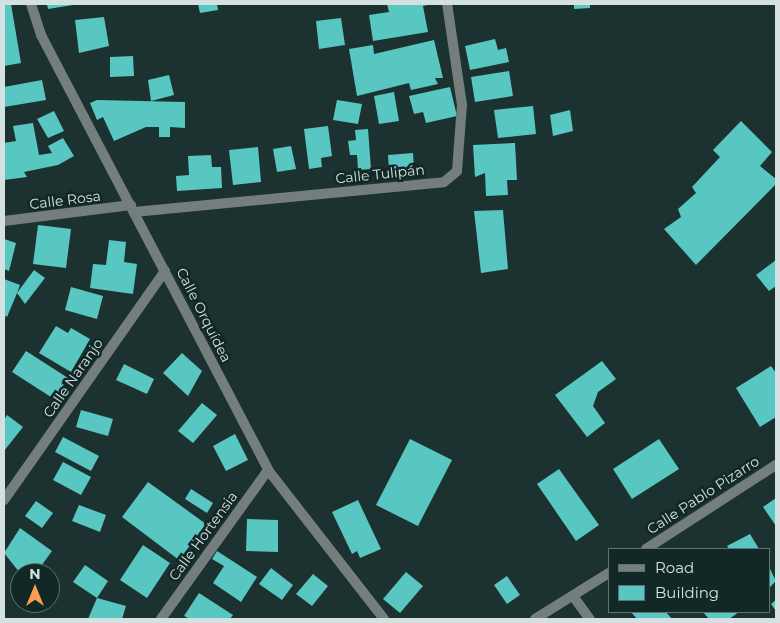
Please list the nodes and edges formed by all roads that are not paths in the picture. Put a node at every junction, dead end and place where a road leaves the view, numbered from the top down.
1 (31, 4) edge
2 (447, 4) edge
3 (132, 208) junction
4 (4, 222) edge
5 (165, 271) junction
6 (776, 465) edge
7 (268, 470) junction
8 (4, 500) edge
9 (648, 548) edge
10 (608, 574) edge
11 (573, 596) junction
12 (161, 619) edge
13 (384, 619) edge
14 (535, 619) edge
15 (590, 619) edge

1 - 3 street, Calle Orquídea
2 - 3 street, Calle Tulipán
3 - 4 street, Calle Rosa
3 - 5 street, Calle Orquídea
5 - 7 street, Calle Orquídea
5 - 8 street, Calle Naranjo
6 - 9 street, Calle Pablo Pizarro
7 - 12 street, Calle Hortensia
7 - 13 street, Calle Orquídea
10 - 11 street
11 - 14 street
11 - 15 street

